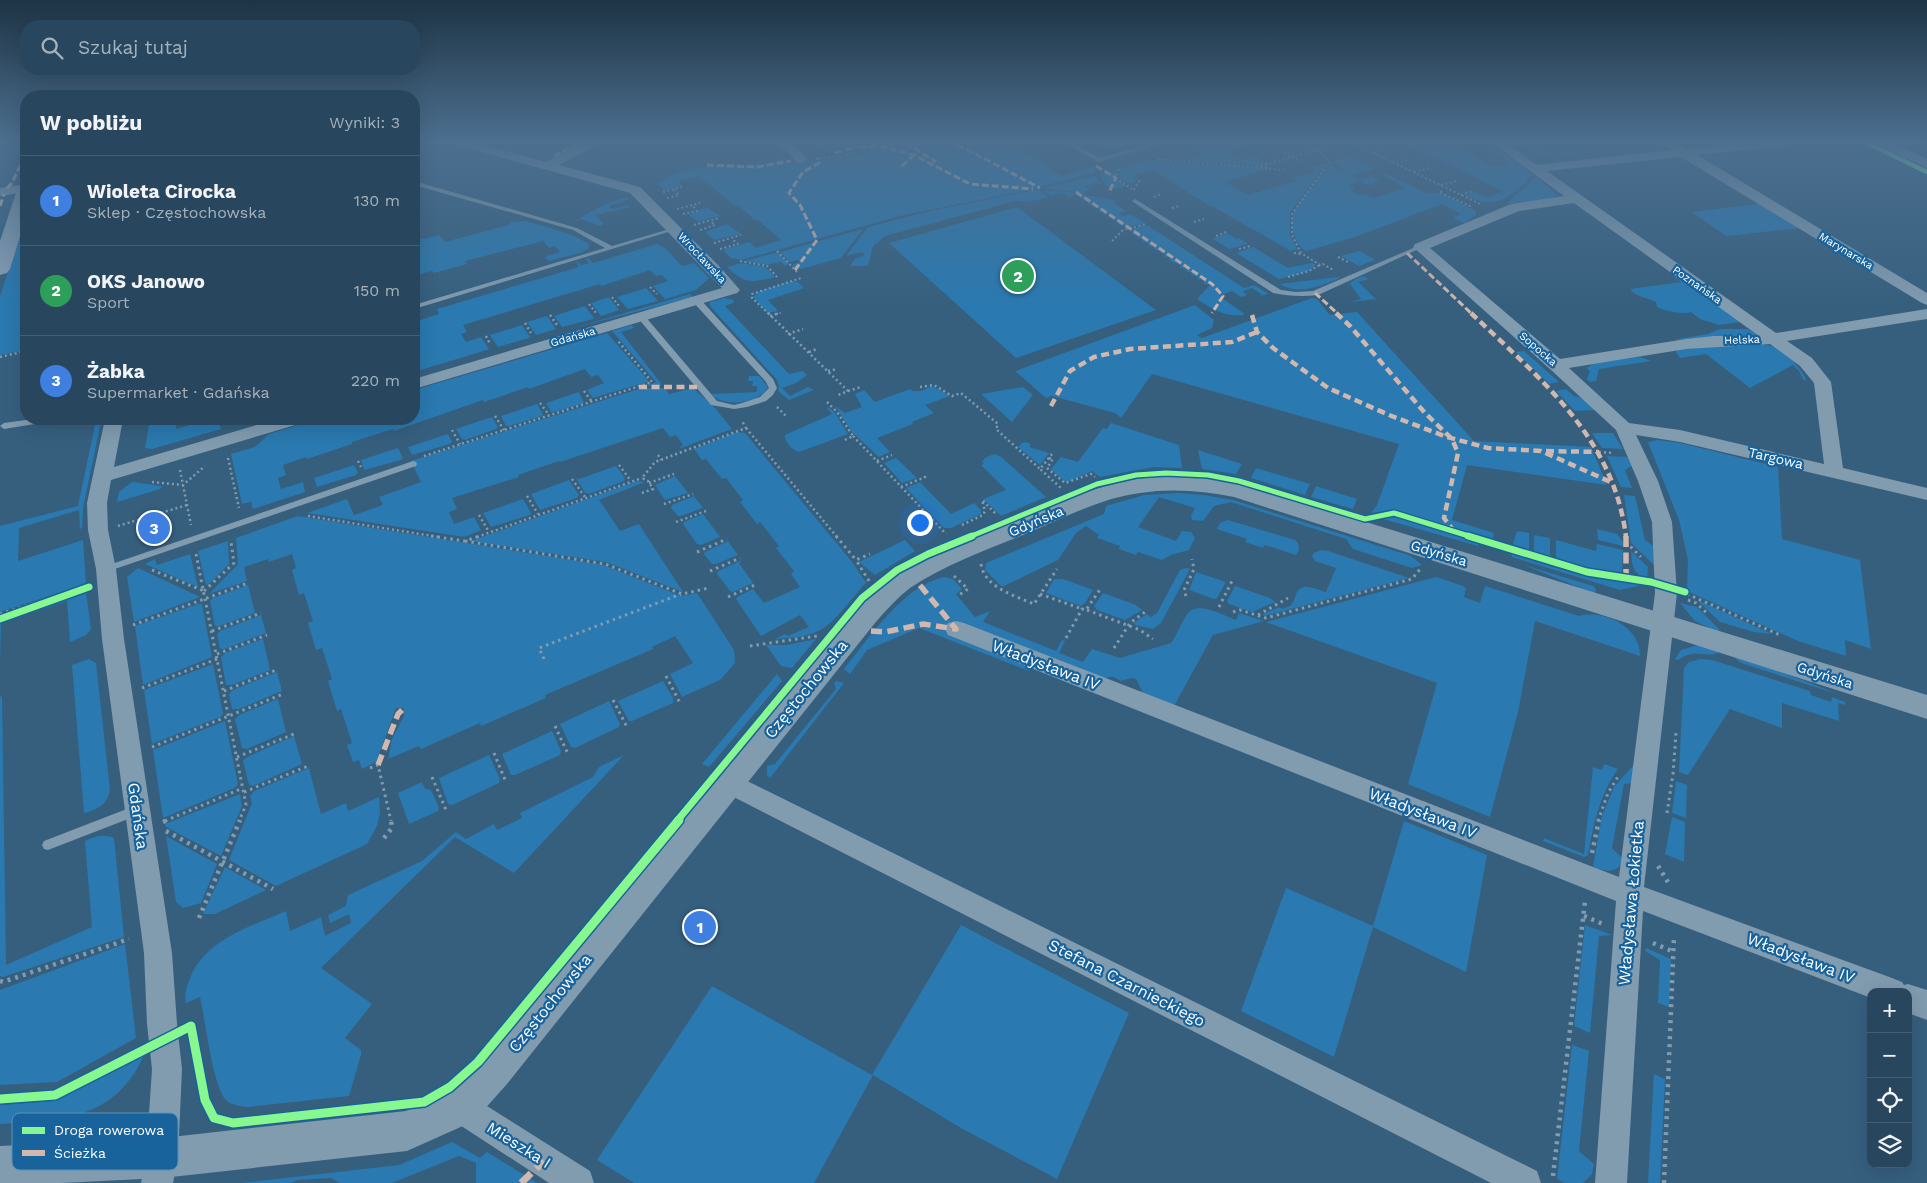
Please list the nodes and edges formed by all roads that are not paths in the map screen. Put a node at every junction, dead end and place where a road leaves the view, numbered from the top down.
1 (457, 195) edge
2 (640, 195) edge
3 (1570, 195) edge
4 (1754, 195) edge
5 (1575, 199) junction
6 (1135, 201) dead end
7 (20, 207) edge
8 (675, 229) junction
9 (1420, 247) junction
10 (611, 248) junction
11 (0, 269) edge
12 (732, 290) joint
13 (1927, 300) edge
14 (697, 301) junction
15 (420, 305) edge
16 (1927, 314) edge
17 (640, 317) junction
18 (1772, 338) junction
19 (1556, 365) junction
20 (420, 382) edge
21 (20, 423) edge
22 (113, 425) edge
23 (275, 425) edge
24 (4, 426) dead end
25 (1624, 428) junction
26 (413, 464) dead end
27 (1834, 472) junction
28 (103, 476) junction
29 (1927, 494) edge
30 (949, 545) joint
31 (106, 569) junction
32 (1662, 623) junction
33 (956, 629) dead end
34 (1927, 707) edge
35 (729, 783) junction
36 (137, 810) junction
37 (48, 845) dead end
38 (1630, 894) junction
39 (1881, 988) edge
40 (1912, 999) edge
41 (1927, 1005) edge
42 (460, 1107) junction
43 (164, 1113) edge
44 (178, 1168) edge
45 (127, 1170) edge
46 (159, 1171) edge
47 (578, 1183) edge
48 (1525, 1183) edge
49 (1611, 1183) edge

1 - 10 lane
2 - 8 street, Wrocławska
3 - 5 street, Poznańska
4 - 13 street, Marynarska
5 - 9 street
5 - 18 street, Poznańska
6 - 9 lane
7 - 11 main road
8 - 10 lane
8 - 12 street, Wrocławska
9 - 19 street, Sopocka
10 - 15 lane
12 - 14 street, Gdańska
14 - 17 street, Gdańska
14 - 17 lane
16 - 18 street, Helska
17 - 20 street, Gdańska
18 - 19 street, Helska
18 - 27 street, Poznańska
19 - 25 street, Sopocka
21 - 24 lane
22 - 28 street, Gdańska
23 - 28 street
25 - 27 street, Targowa
25 - 32 street, Sopocka
26 - 31 lane
27 - 29 street, Targowa
28 - 31 street, Gdańska
30 - 32 street, Gdyńska
30 - 35 street, Częstochowska
31 - 36 street, Gdańska
32 - 34 street, Gdyńska
32 - 38 street, Władysława Łokietka
33 - 38 street, Władysława IV
35 - 42 street, Częstochowska
35 - 48 street, Stefana Czarnieckiego
36 - 37 lane
36 - 43 street, Gdańska
38 - 39 street, Władysława IV
38 - 49 street, Władysława Łokietka
40 - 41 street
42 - 44 street, Częstochowska
42 - 47 street, Mieszka I
45 - 46 street, Częstochowska

